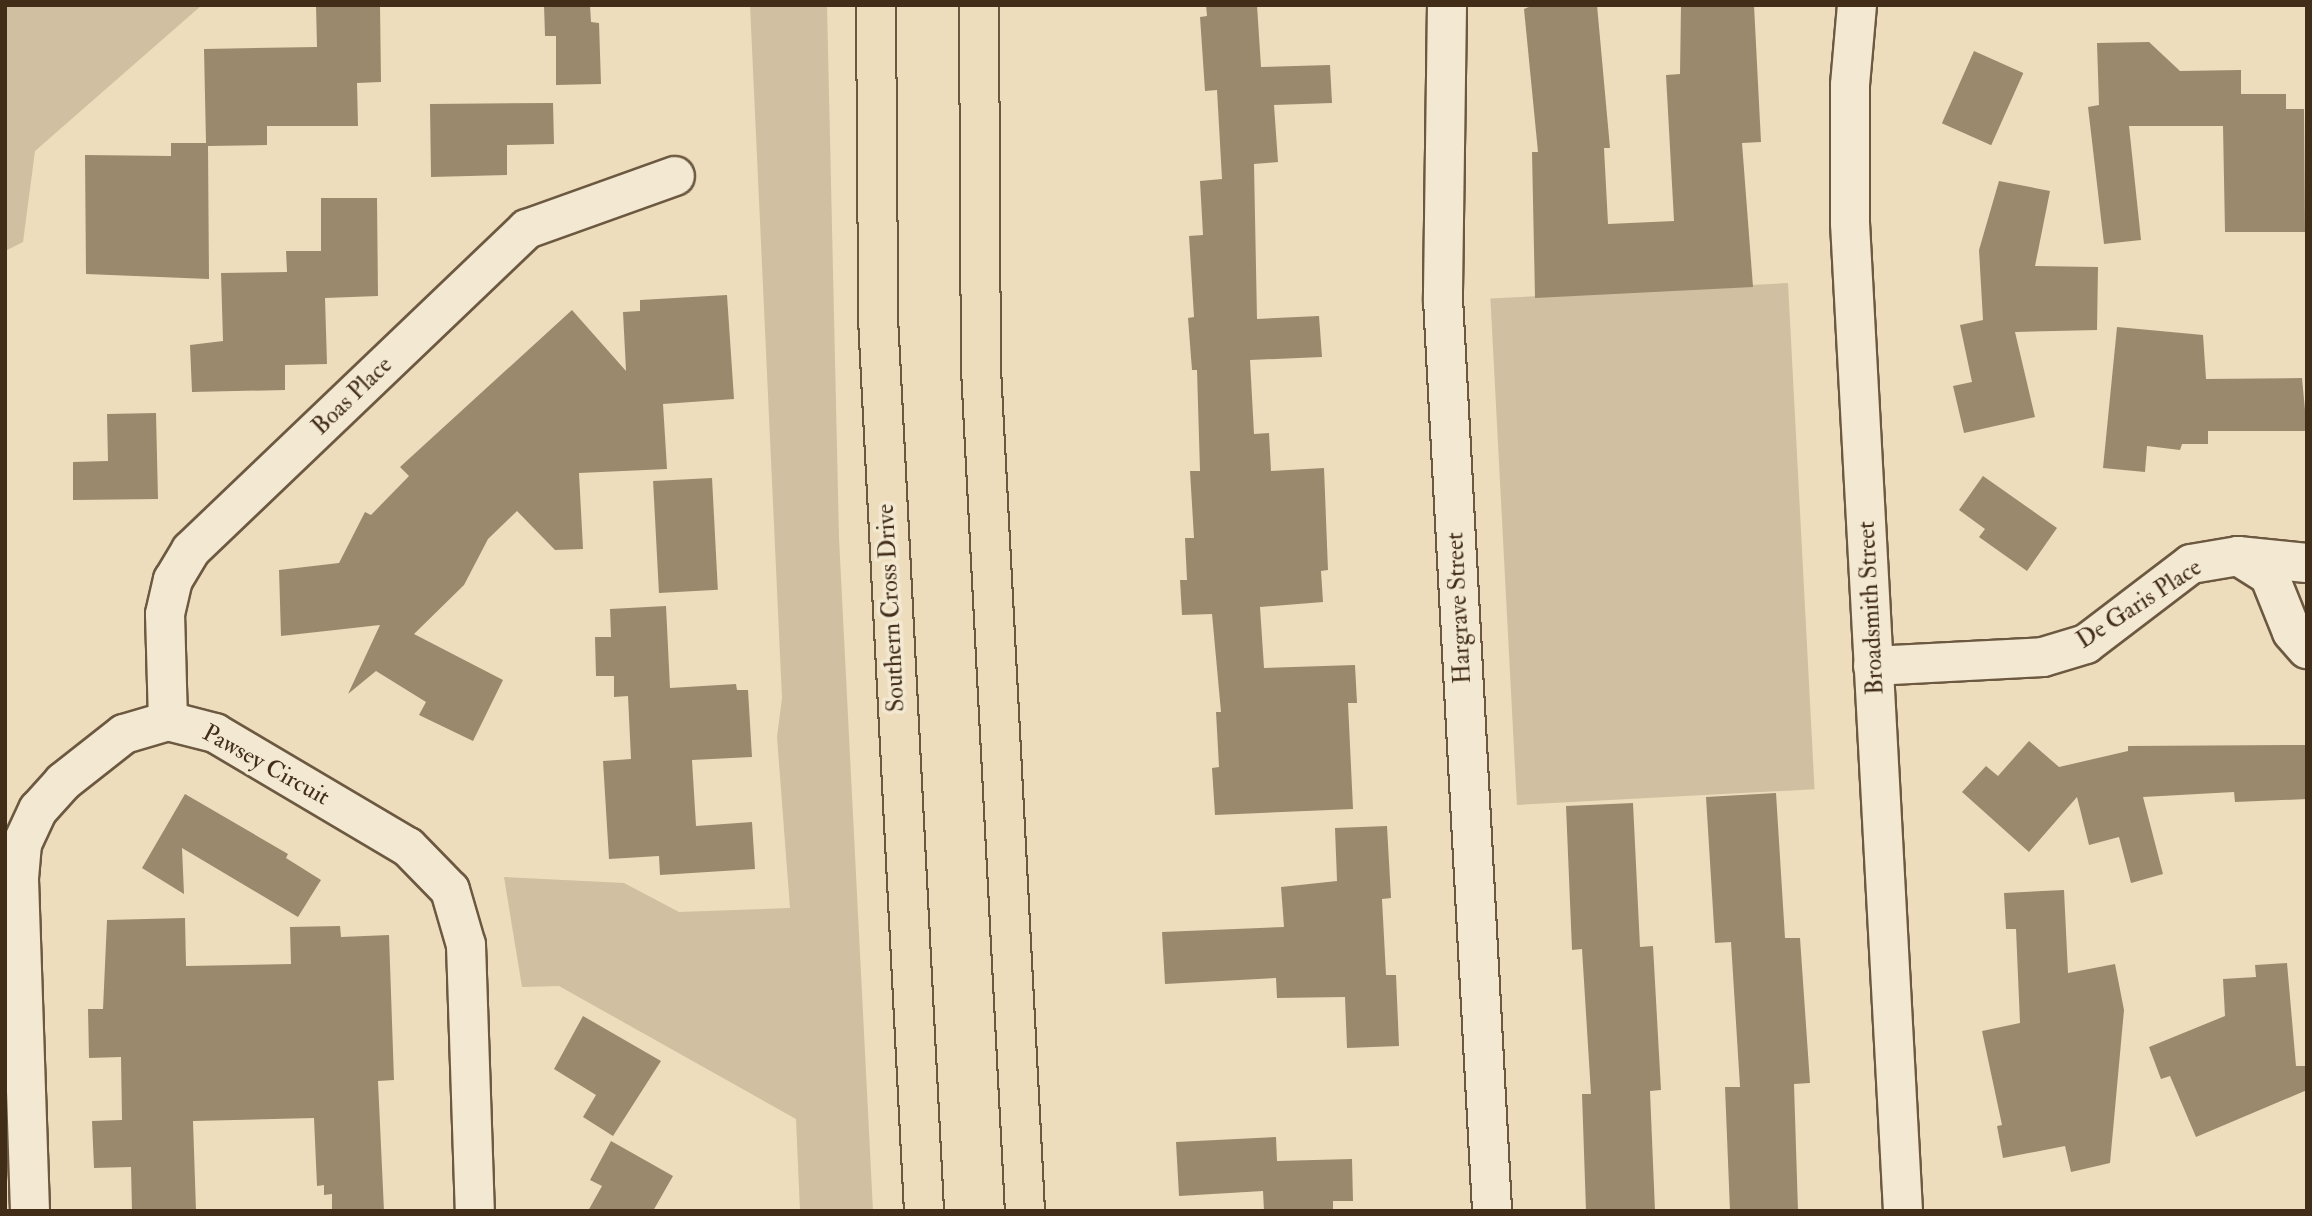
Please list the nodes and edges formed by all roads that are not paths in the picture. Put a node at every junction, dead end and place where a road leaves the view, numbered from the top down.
1 (876, 5) edge
2 (979, 5) edge
3 (1447, 5) edge
4 (1857, 5) edge
5 (675, 176) dead end
6 (2238, 556) junction
7 (2307, 563) edge
8 (2307, 649) edge
9 (1873, 666) junction
10 (168, 721) junction
11 (30, 1211) edge
12 (475, 1211) edge
13 (924, 1211) edge
14 (1025, 1211) edge
15 (1492, 1211) edge
16 (1903, 1211) edge

1 - 13 main road, Southern Cross Drive
2 - 14 main road
3 - 15 street, Hargrave Street
4 - 9 street, Broadsmith Street
5 - 10 street, Boas Place
6 - 7 street, De Garis Place
6 - 8 street
6 - 9 street, De Garis Place
9 - 16 street, Broadsmith Street
10 - 11 street
10 - 12 street, Pawsey Circuit

